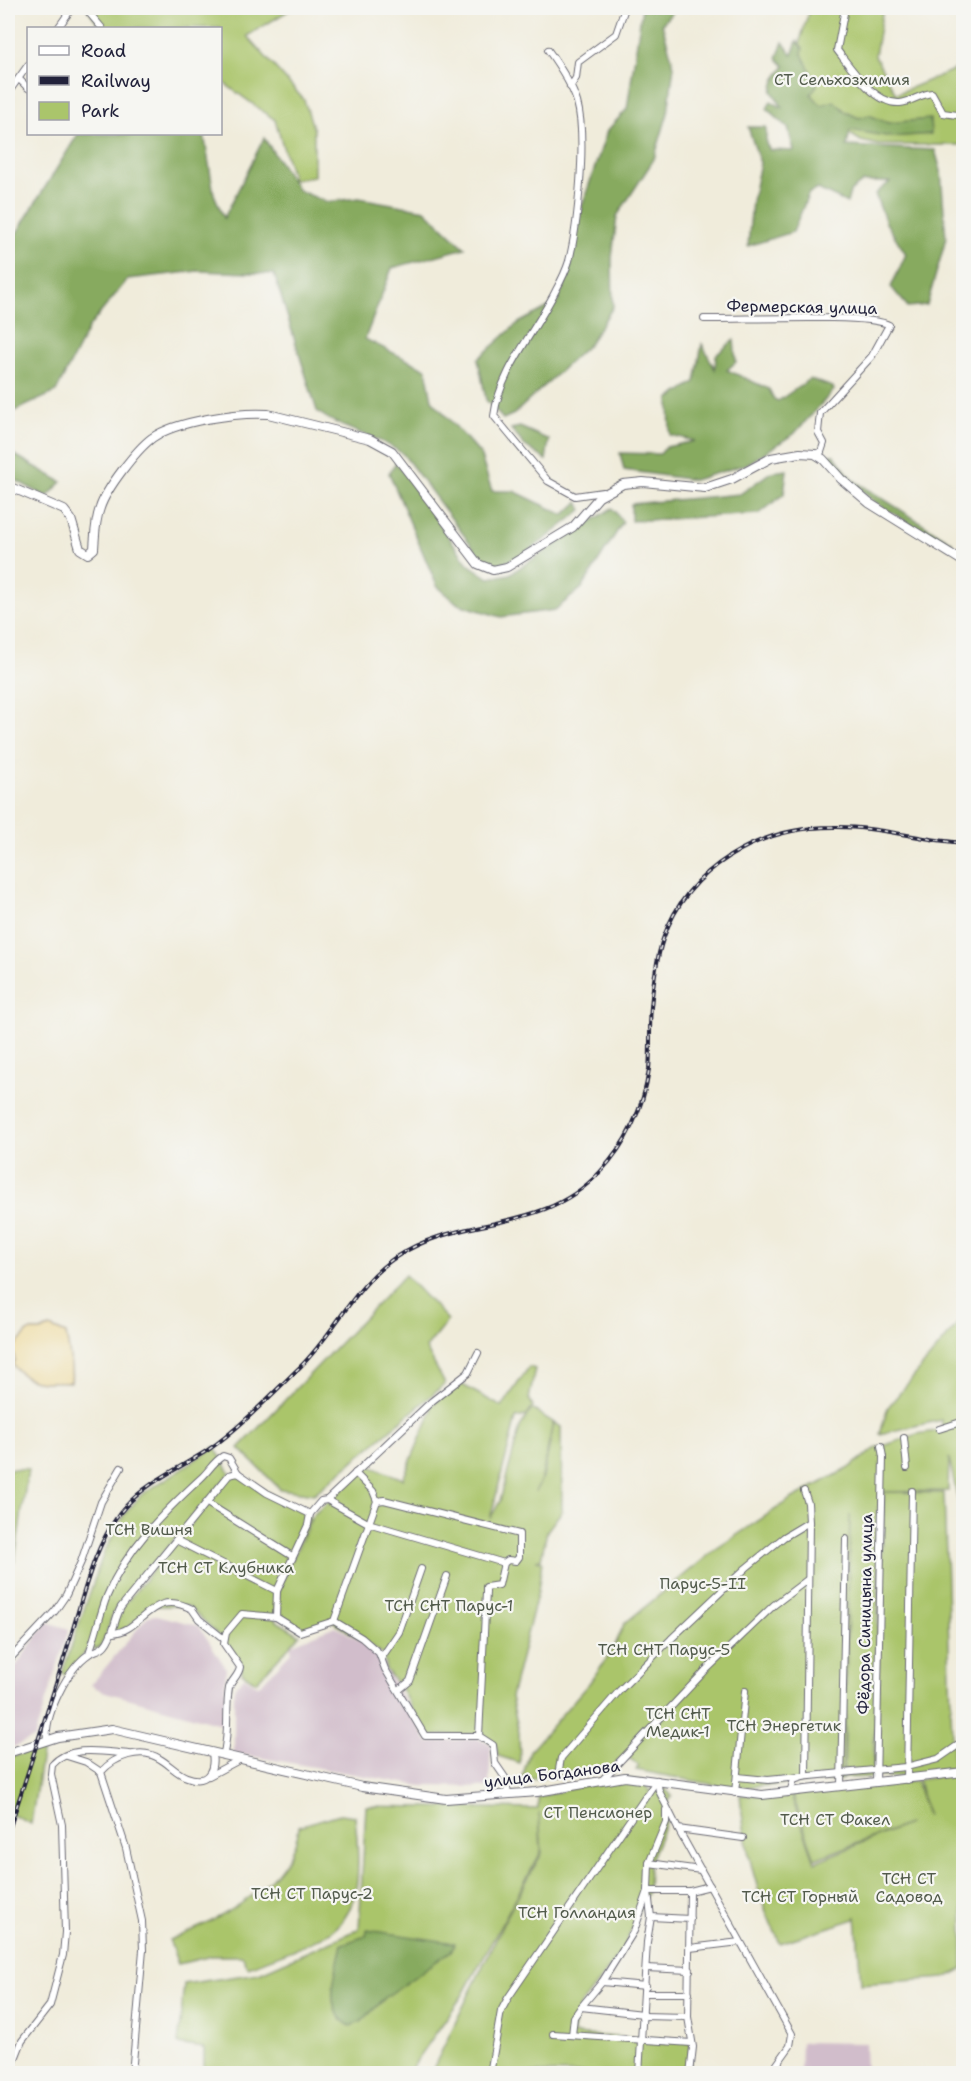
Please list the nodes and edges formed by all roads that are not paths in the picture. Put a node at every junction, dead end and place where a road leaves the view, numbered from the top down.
1 (72, 8) edge
2 (85, 8) edge
3 (625, 8) edge
4 (845, 8) edge
5 (59, 27) edge
6 (101, 27) edge
7 (548, 50) dead end
8 (27, 66) edge
9 (19, 79) dead end
10 (27, 87) edge
11 (570, 87) junction
12 (8, 93) edge
13 (963, 116) edge
14 (704, 319) dead end
15 (818, 453) junction
16 (8, 486) edge
17 (609, 490) junction
18 (575, 495) junction
19 (585, 513) junction
20 (963, 562) edge
21 (478, 1353) dead end
22 (963, 1421) edge
23 (939, 1429) dead end
24 (904, 1438) dead end
25 (881, 1446) dead end
26 (121, 1468) dead end
27 (907, 1468) dead end
28 (238, 1473) junction
29 (355, 1473) junction
30 (804, 1491) dead end
31 (912, 1491) dead end
32 (327, 1500) junction
33 (377, 1501) junction
34 (207, 1503) junction
35 (310, 1514) junction
36 (809, 1522) junction
37 (368, 1523) junction
38 (846, 1539) dead end
39 (176, 1540) junction
40 (292, 1556) junction
41 (504, 1563) junction
42 (421, 1569) dead end
43 (447, 1576) dead end
44 (807, 1580) junction
45 (277, 1591) junction
46 (276, 1617) junction
47 (334, 1621) junction
48 (113, 1633) junction
49 (224, 1639) junction
50 (89, 1653) junction
51 (382, 1657) junction
52 (8, 1661) edge
53 (399, 1690) junction
54 (746, 1691) dead end
55 (479, 1736) junction
56 (47, 1740) junction
57 (963, 1741) edge
58 (8, 1753) edge
59 (212, 1753) junction
60 (130, 1754) junction
61 (64, 1755) junction
62 (222, 1756) junction
63 (239, 1760) junction
64 (906, 1767) junction
65 (876, 1770) junction
66 (101, 1772) junction
67 (963, 1772) edge
68 (840, 1774) junction
69 (558, 1775) dead end
70 (208, 1776) junction
71 (806, 1776) junction
72 (737, 1777) junction
73 (603, 1779) junction
74 (657, 1780) junction
75 (907, 1780) junction
76 (876, 1783) junction
77 (841, 1786) junction
78 (790, 1792) junction
79 (735, 1793) junction
80 (508, 1794) junction
81 (666, 1806) junction
82 (678, 1829) junction
83 (743, 1838) dead end
84 (649, 1863) junction
85 (701, 1870) junction
86 (710, 1886) junction
87 (648, 1891) junction
88 (690, 1891) junction
89 (651, 1917) junction
90 (690, 1919) junction
91 (740, 1942) junction
92 (690, 1948) junction
93 (646, 1968) junction
94 (690, 1970) junction
95 (602, 1982) junction
96 (646, 1990) junction
97 (689, 1993) junction
98 (581, 2007) junction
99 (643, 2015) junction
100 (688, 2017) junction
101 (553, 2034) dead end
102 (572, 2035) junction
103 (642, 2041) junction
104 (692, 2043) junction
105 (9, 2073) edge
106 (132, 2073) edge
107 (490, 2073) edge
108 (639, 2073) edge
109 (690, 2073) edge
110 (770, 2073) edge

1 - 5 street
2 - 6 street
3 - 11 street
4 - 13 street
7 - 11 street
8 - 12 street
9 - 10 street
11 - 18 street
14 - 15 street, Фермерская улица
15 - 17 main road
15 - 20 main road
16 - 19 main road
17 - 18 street
17 - 19 main road
18 - 19 street
21 - 29 street
22 - 23 street
24 - 27 street
25 - 65 street, Фёдора Синицына улица
26 - 52 street
28 - 34 street
28 - 35 street
28 - 50 street
29 - 32 street
29 - 33 street
30 - 36 street
31 - 64 street
32 - 35 street
32 - 37 street
33 - 37 street
33 - 41 street
34 - 39 street
34 - 40 street
35 - 40 street
36 - 44 street
36 - 69 street
37 - 41 street
37 - 47 street
38 - 68 street
39 - 45 street
39 - 48 street
40 - 45 street
41 - 55 street
42 - 51 street
43 - 53 street
44 - 71 street
44 - 73 street
45 - 46 street
46 - 47 street
46 - 49 street
47 - 51 street
48 - 49 street
48 - 50 street
49 - 62 street
50 - 56 street
51 - 53 street
53 - 55 street
54 - 72 street
55 - 80 street
56 - 58 main road, улица Богданова
56 - 59 main road, улица Богданова
57 - 64 street
59 - 62 main road, улица Богданова
59 - 70 street
60 - 61 street
60 - 66 street
60 - 70 street
61 - 66 street
61 - 105 street
62 - 63 main road, улица Богданова
63 - 70 street
63 - 80 main road, улица Богданова
64 - 65 street
64 - 75 street
65 - 68 street
65 - 76 street, Фёдора Синицына улица
66 - 106 street
67 - 75 main road, улица Богданова
68 - 71 street
68 - 77 street
71 - 72 street
71 - 78 street
72 - 79 street
73 - 74 main road, улица Богданова
73 - 80 main road, улица Богданова
74 - 79 main road, улица Богданова
74 - 81 street
74 - 107 street
75 - 76 main road, улица Богданова
76 - 77 main road, улица Богданова
77 - 78 main road, улица Богданова
78 - 79 main road, улица Богданова
81 - 82 street
81 - 84 street
82 - 83 street
82 - 85 street
84 - 85 street
84 - 87 street
85 - 86 street
86 - 88 street
86 - 91 street
87 - 88 street
87 - 89 street
87 - 95 street
88 - 90 street
89 - 90 street
89 - 93 street
90 - 92 street
91 - 92 street
91 - 110 street
92 - 94 street
93 - 94 street
93 - 96 street
94 - 97 street
95 - 96 street
95 - 98 street
96 - 97 street
96 - 99 street
97 - 100 street
98 - 99 street
98 - 102 street
99 - 100 street
99 - 103 street
100 - 104 street
101 - 102 street
102 - 103 street
103 - 104 street
103 - 108 street
104 - 109 street

